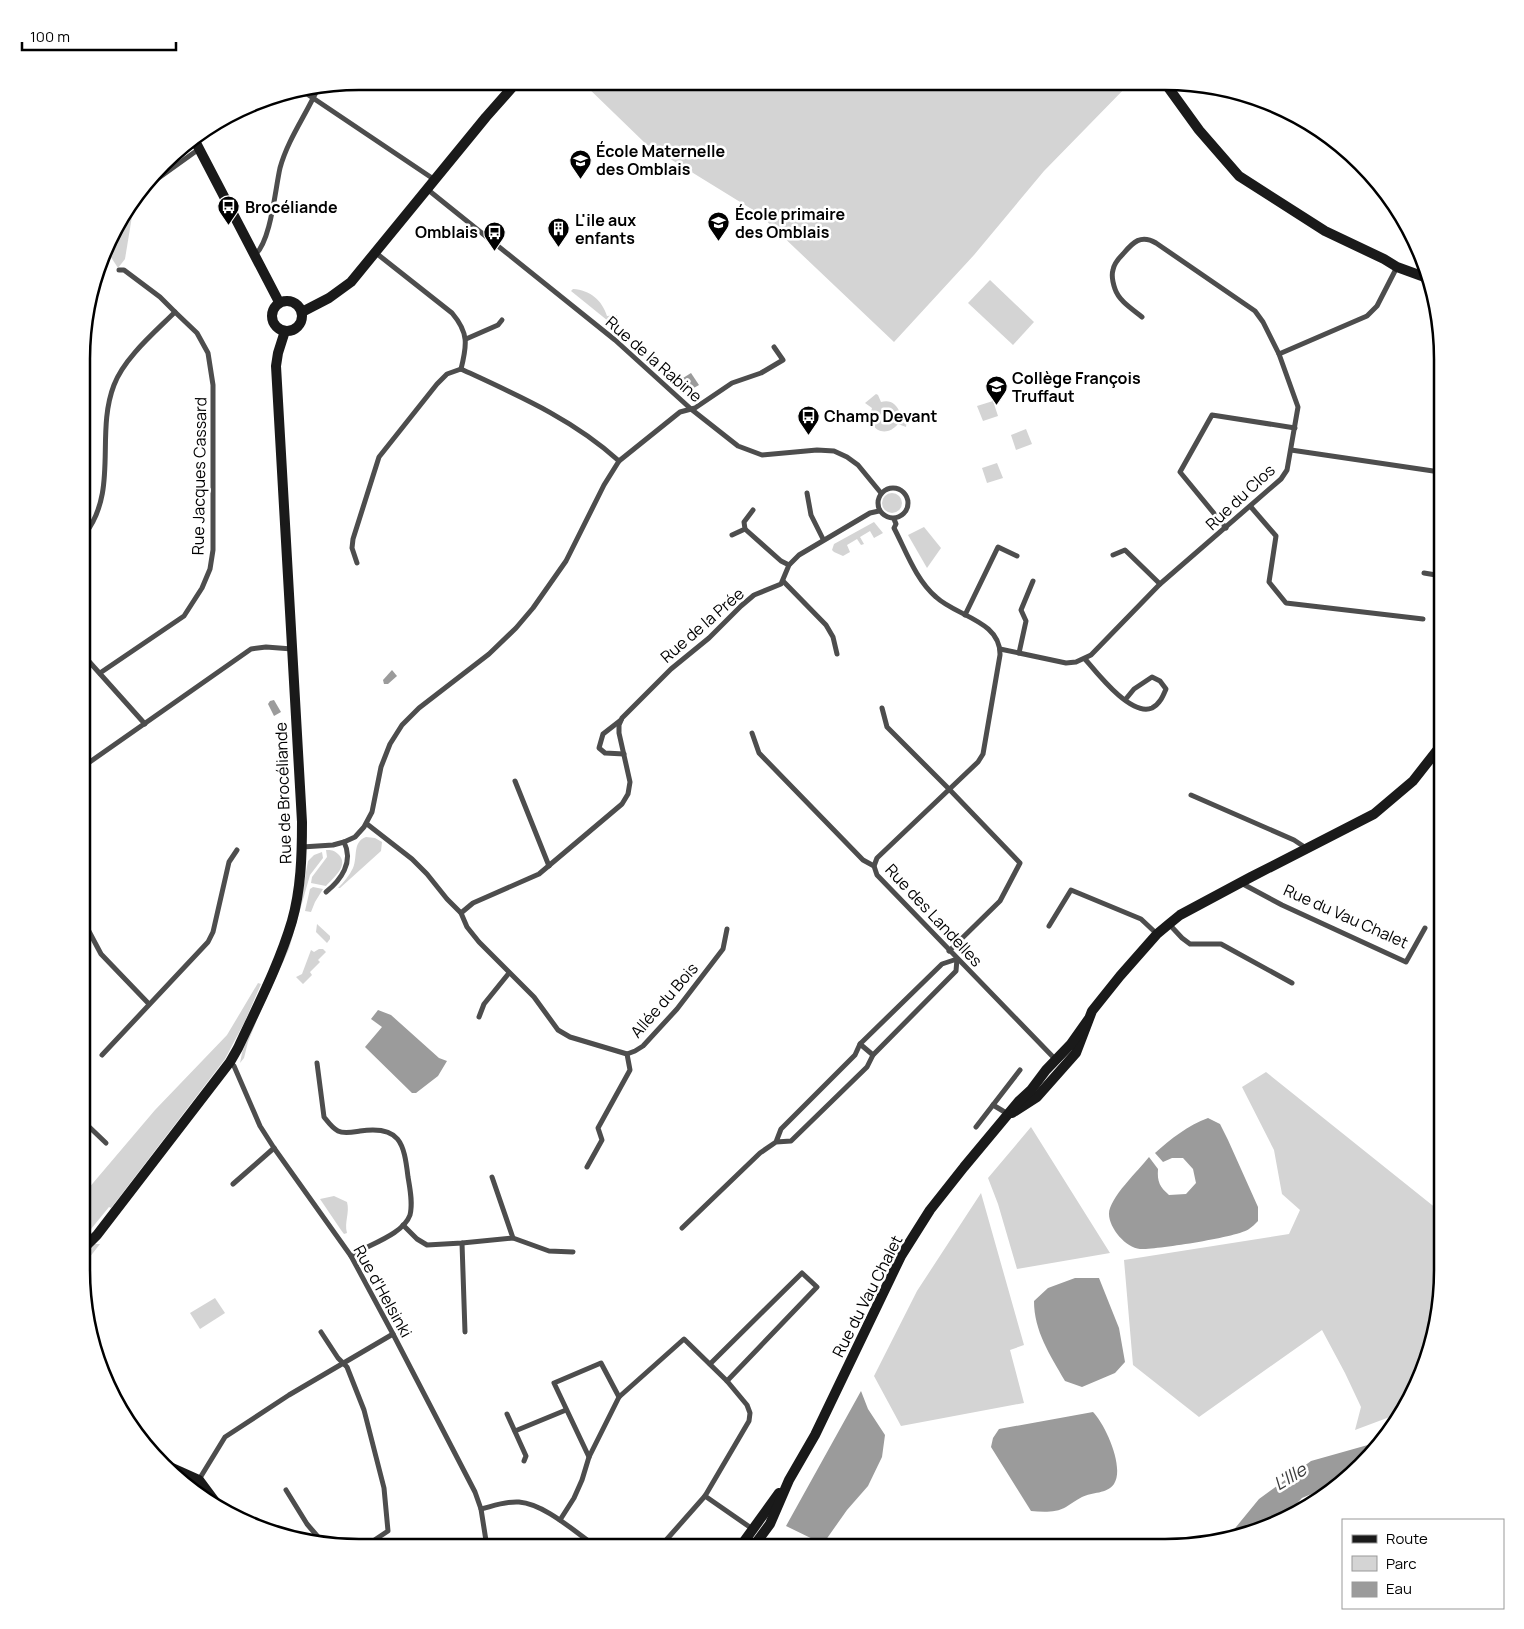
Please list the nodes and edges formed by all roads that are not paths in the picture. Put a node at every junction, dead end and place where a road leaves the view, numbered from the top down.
1 (510, 90) edge
2 (1170, 90) edge
3 (315, 93) edge
4 (308, 95) edge
5 (313, 98) junction
6 (197, 144) edge
7 (435, 180) junction
8 (427, 189) junction
9 (376, 253) junction
10 (254, 255) junction
11 (1397, 267) junction
12 (119, 270) dead end
13 (1421, 276) edge
14 (279, 302) junction
15 (175, 312) junction
16 (302, 312) junction
17 (1142, 317) dead end
18 (502, 320) dead end
19 (285, 331) junction
20 (466, 339) junction
21 (774, 347) dead end
22 (1279, 354) junction
23 (461, 369) junction
24 (691, 409) junction
25 (1295, 428) junction
26 (1291, 450) junction
27 (619, 461) junction
28 (1434, 471) edge
29 (807, 492) dead end
30 (882, 493) junction
31 (1251, 506) junction
32 (753, 510) dead end
33 (879, 511) junction
34 (894, 519) junction
35 (90, 527) edge
36 (1226, 528) junction
37 (745, 529) junction
38 (732, 534) dead end
39 (823, 539) junction
40 (1113, 554) dead end
41 (1017, 556) dead end
42 (357, 563) dead end
43 (789, 565) junction
44 (1424, 573) dead end
45 (1434, 575) edge
46 (783, 581) junction
47 (1033, 581) dead end
48 (1160, 584) junction
49 (965, 615) junction
50 (1423, 619) dead end
51 (292, 649) junction
52 (1000, 649) junction
53 (1019, 653) junction
54 (837, 654) dead end
55 (1084, 659) junction
56 (90, 663) edge
57 (100, 674) junction
58 (1125, 700) junction
59 (882, 708) dead end
60 (620, 720) junction
61 (145, 724) junction
62 (752, 733) dead end
63 (624, 754) junction
64 (1434, 754) edge
65 (90, 762) edge
66 (515, 781) dead end
67 (949, 789) junction
68 (1191, 795) dead end
69 (367, 824) junction
70 (344, 842) junction
71 (302, 847) junction
72 (1306, 848) junction
73 (237, 850) dead end
74 (549, 866) junction
75 (874, 866) junction
76 (1240, 883) junction
77 (326, 892) dead end
78 (461, 913) junction
79 (1169, 924) junction
80 (1049, 926) dead end
81 (1425, 928) dead end
82 (727, 929) dead end
83 (90, 933) edge
84 (1157, 934) junction
85 (949, 950) junction
86 (957, 959) junction
87 (509, 973) junction
88 (1292, 983) dead end
89 (149, 1004) junction
90 (479, 1017) dead end
91 (860, 1044) junction
92 (626, 1054) junction
93 (873, 1055) junction
94 (102, 1056) dead end
95 (230, 1062) junction
96 (317, 1063) dead end
97 (1059, 1064) junction
98 (1020, 1070) dead end
99 (994, 1105) junction
100 (1009, 1115) junction
101 (976, 1127) dead end
102 (90, 1128) edge
103 (776, 1142) junction
104 (106, 1143) dead end
105 (274, 1148) junction
106 (587, 1167) dead end
107 (492, 1177) dead end
108 (233, 1184) dead end
109 (403, 1225) junction
110 (682, 1228) dead end
111 (513, 1238) junction
112 (90, 1241) edge
113 (462, 1243) junction
114 (573, 1252) dead end
115 (351, 1256) junction
116 (321, 1332) dead end
117 (465, 1332) dead end
118 (394, 1334) junction
119 (343, 1363) junction
120 (710, 1364) junction
121 (727, 1381) junction
122 (619, 1397) junction
123 (566, 1410) junction
124 (507, 1414) dead end
125 (515, 1431) junction
126 (589, 1457) junction
127 (524, 1461) dead end
128 (183, 1473) edge
129 (198, 1480) junction
130 (196, 1484) edge
131 (286, 1490) dead end
132 (209, 1494) edge
133 (705, 1496) junction
134 (481, 1509) junction
135 (560, 1520) junction
136 (758, 1532) junction
137 (317, 1536) edge
138 (376, 1539) edge
139 (486, 1539) edge
140 (585, 1539) edge
141 (667, 1539) edge
142 (750, 1539) edge
143 (756, 1539) edge

1 - 7 street
2 - 11 street
3 - 5 street
4 - 5 street
5 - 7 street
5 - 10 street
6 - 10 street
7 - 8 street
8 - 9 street
8 - 24 street, Rue de la Rabine
9 - 16 street
9 - 20 street
10 - 14 street
11 - 13 street
11 - 22 street
12 - 15 street, Rue Jacques Cassard
14 - 16 street
14 - 19 street
15 - 35 street
15 - 57 street, Rue Jacques Cassard
16 - 19 street
17 - 22 street, Rue du Clos
18 - 20 street
19 - 51 street, Rue de Brocéliande
20 - 23 street
21 - 24 street
22 - 25 street, Rue du Clos
23 - 27 street
23 - 42 street
24 - 27 street
24 - 30 street, Rue de la Rabine
25 - 26 street, Rue du Clos
25 - 36 street
26 - 28 street
26 - 31 street, Rue du Clos
27 - 69 street
29 - 39 street
30 - 33 street
30 - 34 street
31 - 36 street, Rue du Clos
31 - 50 street
32 - 37 street
33 - 34 street
33 - 39 street
34 - 49 street
36 - 48 street, Rue du Clos
37 - 38 street
37 - 43 street
39 - 43 street
40 - 48 street
41 - 49 street
43 - 46 street
44 - 45 street
46 - 54 street
46 - 60 street, Rue de la Prée
47 - 53 street
48 - 55 street, Rue du Clos
49 - 52 street
51 - 61 street
51 - 71 street, Rue de Brocéliande
52 - 53 street
52 - 67 street
53 - 55 street
55 - 58 street
56 - 57 street
57 - 61 street
58 - 58 street
59 - 67 street
60 - 63 street
60 - 63 street, Rue de la Prée
61 - 65 street
62 - 75 street, Rue des Landelles
63 - 74 street
64 - 72 street, Rue du Vau Chalet
66 - 74 street
67 - 75 street
67 - 85 street
68 - 72 street
69 - 70 street
69 - 78 street, Allée du Bois
70 - 71 street
70 - 77 street
71 - 95 street, Rue de Brocéliande
72 - 76 street, Rue du Vau Chalet
73 - 89 street
74 - 78 street
75 - 85 street, Rue des Landelles
76 - 79 street, Rue du Vau Chalet
76 - 81 street, Rue du Vau Chalet
78 - 87 street, Allée du Bois
79 - 84 street, Rue du Vau Chalet
79 - 88 street
80 - 84 street
82 - 92 street, Allée du Bois
83 - 89 street
84 - 97 street, Rue du Vau Chalet
85 - 86 street, Rue des Landelles
86 - 91 street
86 - 93 street
86 - 97 street, Rue des Landelles
87 - 90 street
87 - 92 street, Allée du Bois
89 - 94 street
91 - 93 street
91 - 103 street
92 - 106 street
93 - 103 street
95 - 105 street, Rue d'Helsinki
95 - 112 street, Rue de Brocéliande
96 - 109 street
97 - 100 street, Rue du Vau Chalet
98 - 99 street
99 - 100 street
99 - 101 street
100 - 136 street, Rue du Vau Chalet
102 - 104 street
103 - 110 street
105 - 108 street
105 - 115 street, Rue d'Helsinki
107 - 111 street
109 - 113 street
109 - 115 street
111 - 113 street
111 - 114 street
113 - 117 street
115 - 118 street, Rue d'Helsinki
116 - 119 street
118 - 119 street
118 - 134 street, Rue d'Helsinki
119 - 129 street
119 - 138 street
120 - 121 street
120 - 121 street
120 - 122 street
121 - 133 street
122 - 123 street
122 - 126 street
123 - 125 street
123 - 126 street
124 - 125 street
125 - 127 street
126 - 135 street
128 - 129 street
129 - 130 street
129 - 132 street
131 - 137 street
133 - 136 street
133 - 141 street
134 - 135 street
134 - 139 street, Rue d'Helsinki
135 - 140 street
136 - 142 street, Rue du Vau Chalet
136 - 143 street, Rue du Vau Chalet

